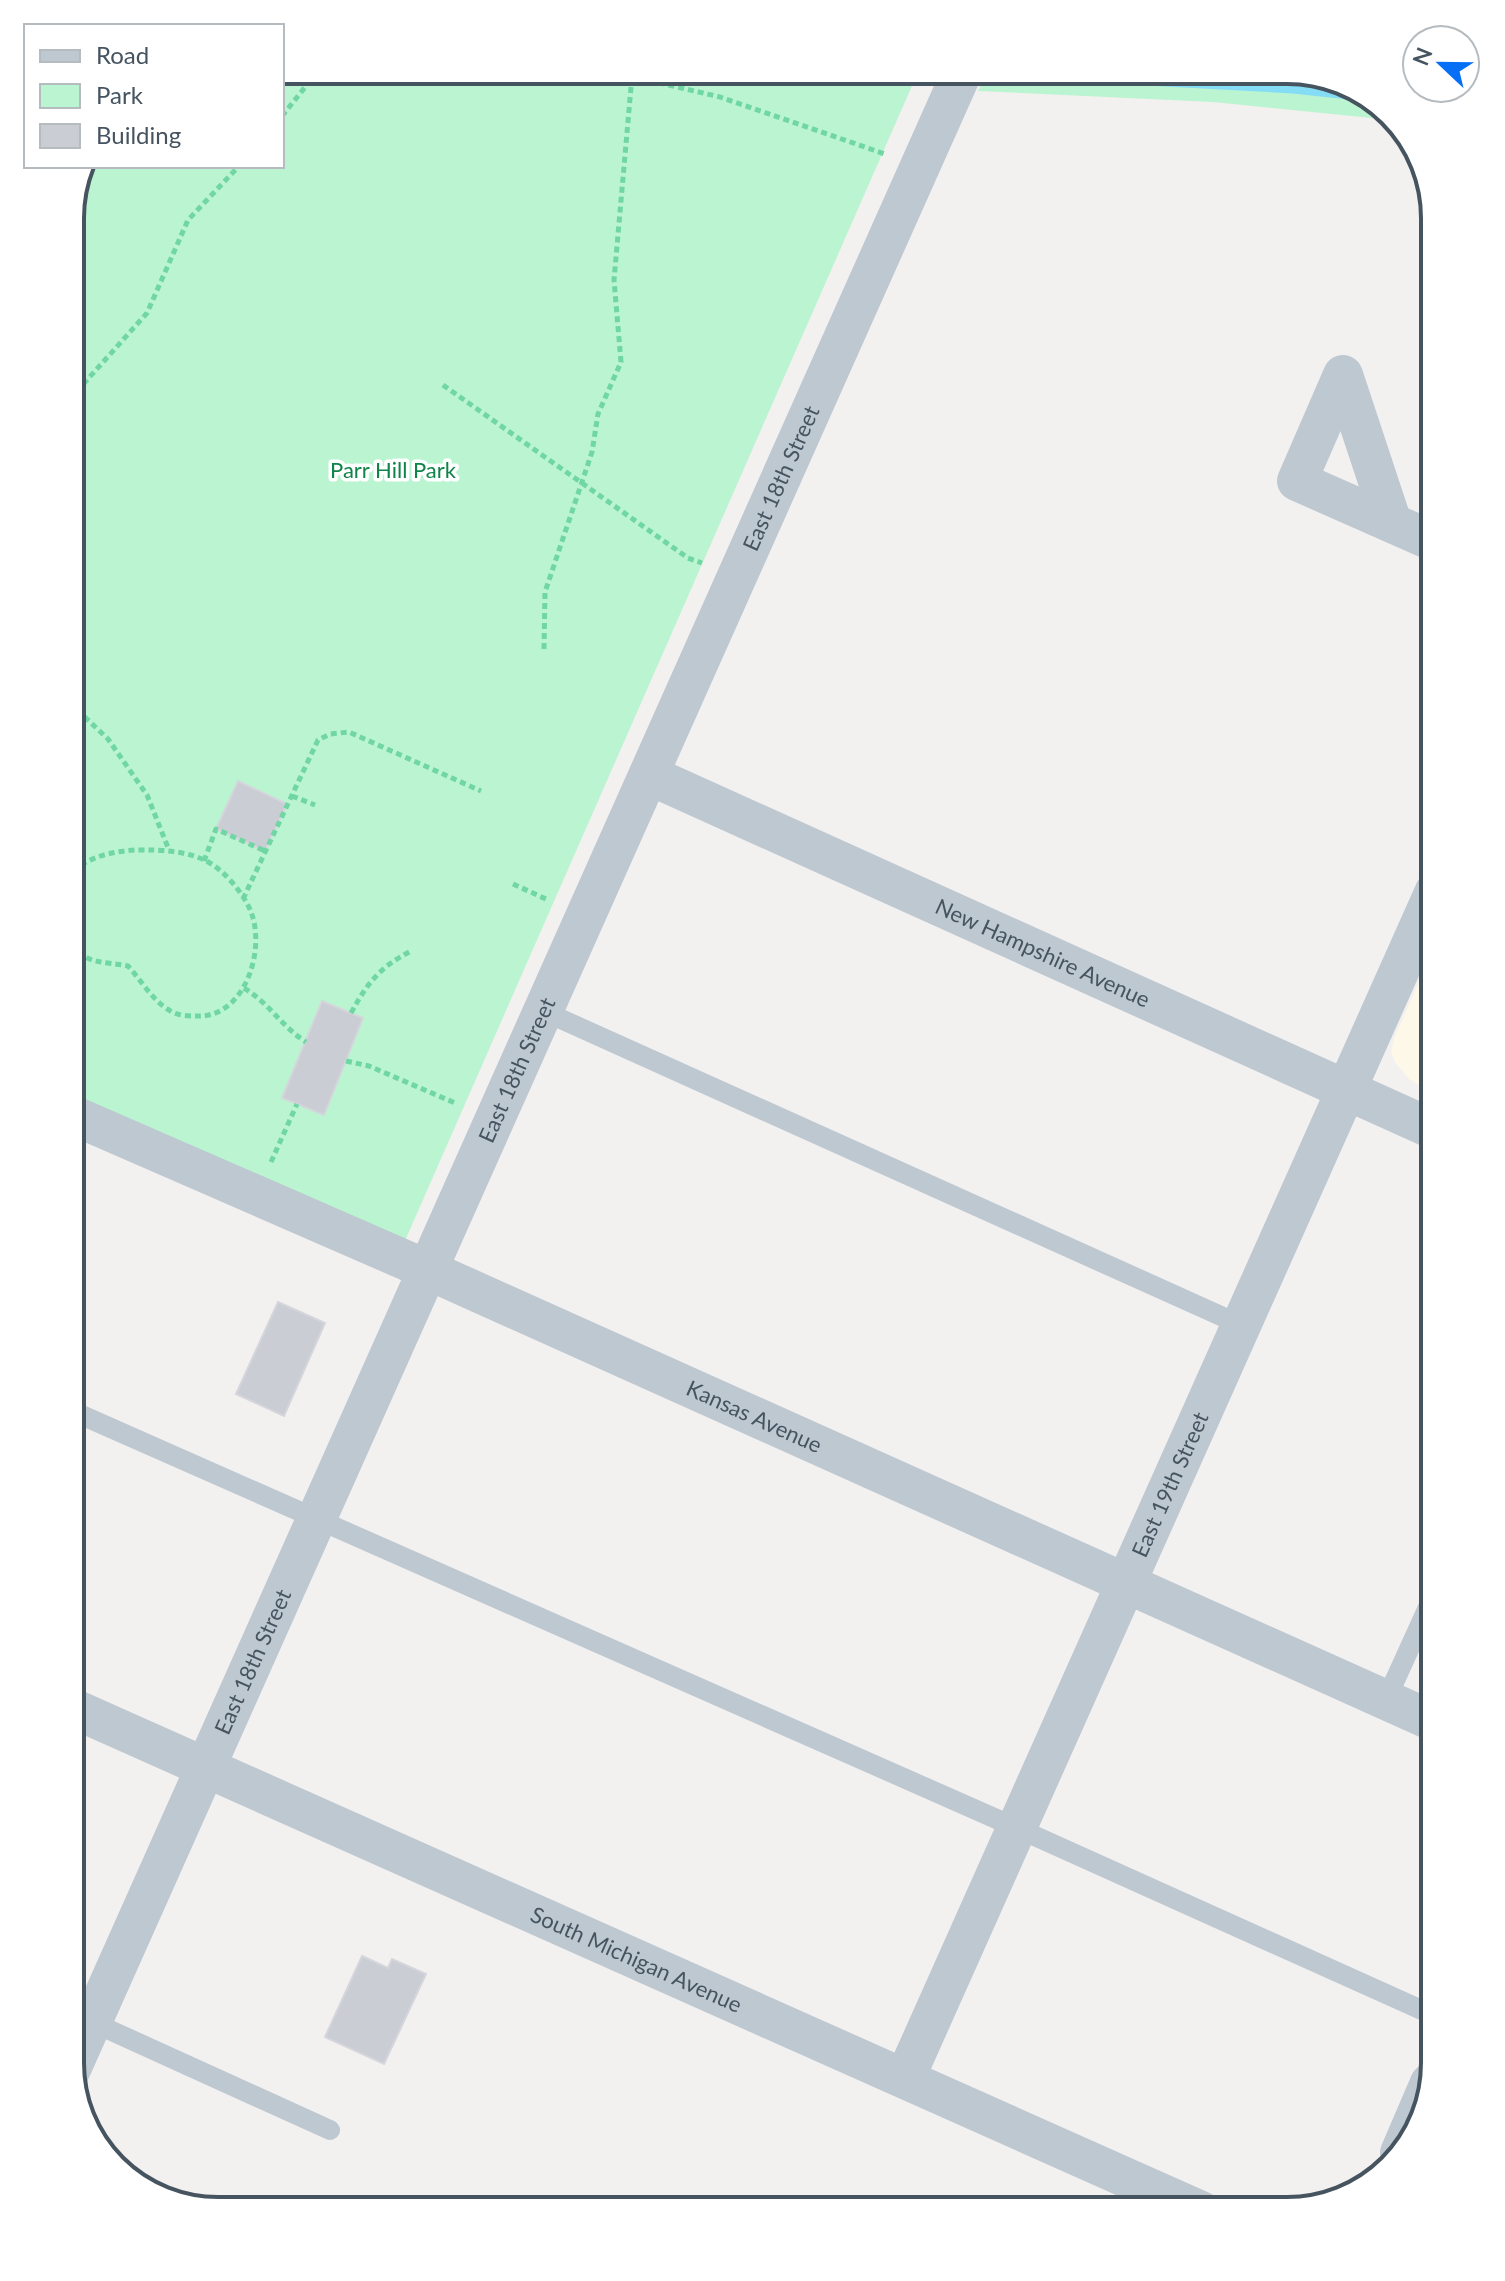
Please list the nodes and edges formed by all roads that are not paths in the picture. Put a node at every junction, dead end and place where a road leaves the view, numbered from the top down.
1 (957, 84) edge
2 (1392, 523) dead end
3 (1421, 536) edge
4 (649, 775) junction
5 (1421, 922) edge
6 (543, 1011) junction
7 (1346, 1090) junction
8 (84, 1120) edge
9 (1421, 1124) edge
10 (428, 1270) junction
11 (1241, 1325) junction
12 (84, 1416) edge
13 (317, 1519) junction
14 (1127, 1582) junction
15 (1421, 1623) edge
16 (1386, 1700) junction
17 (84, 1713) edge
18 (1421, 1716) edge
19 (206, 1767) junction
20 (1017, 1828) junction
21 (1421, 2010) edge
22 (84, 2011) edge
23 (84, 2018) edge
24 (905, 2078) junction
25 (330, 2130) dead end
26 (1170, 2197) edge

1 - 4 street, East 18th Street
2 - 3 street
4 - 6 street, East 18th Street
4 - 7 street, New Hampshire Avenue
5 - 7 street, East 19th Street
6 - 10 street, East 18th Street
6 - 11 lane
7 - 9 street, New Hampshire Avenue
7 - 11 street, East 19th Street
8 - 10 street, Kansas Avenue
10 - 13 street, East 18th Street
10 - 14 street, Kansas Avenue
11 - 14 street, East 19th Street
12 - 13 lane
13 - 19 street, East 18th Street
13 - 20 lane
14 - 16 street, Kansas Avenue
14 - 20 street, East 19th Street
15 - 16 lane
16 - 18 street, Kansas Avenue
17 - 19 street, South Michigan Avenue
19 - 22 street, East 18th Street
19 - 24 street, South Michigan Avenue
20 - 21 lane
20 - 24 street, East 19th Street
23 - 25 lane
24 - 26 street, South Michigan Avenue

